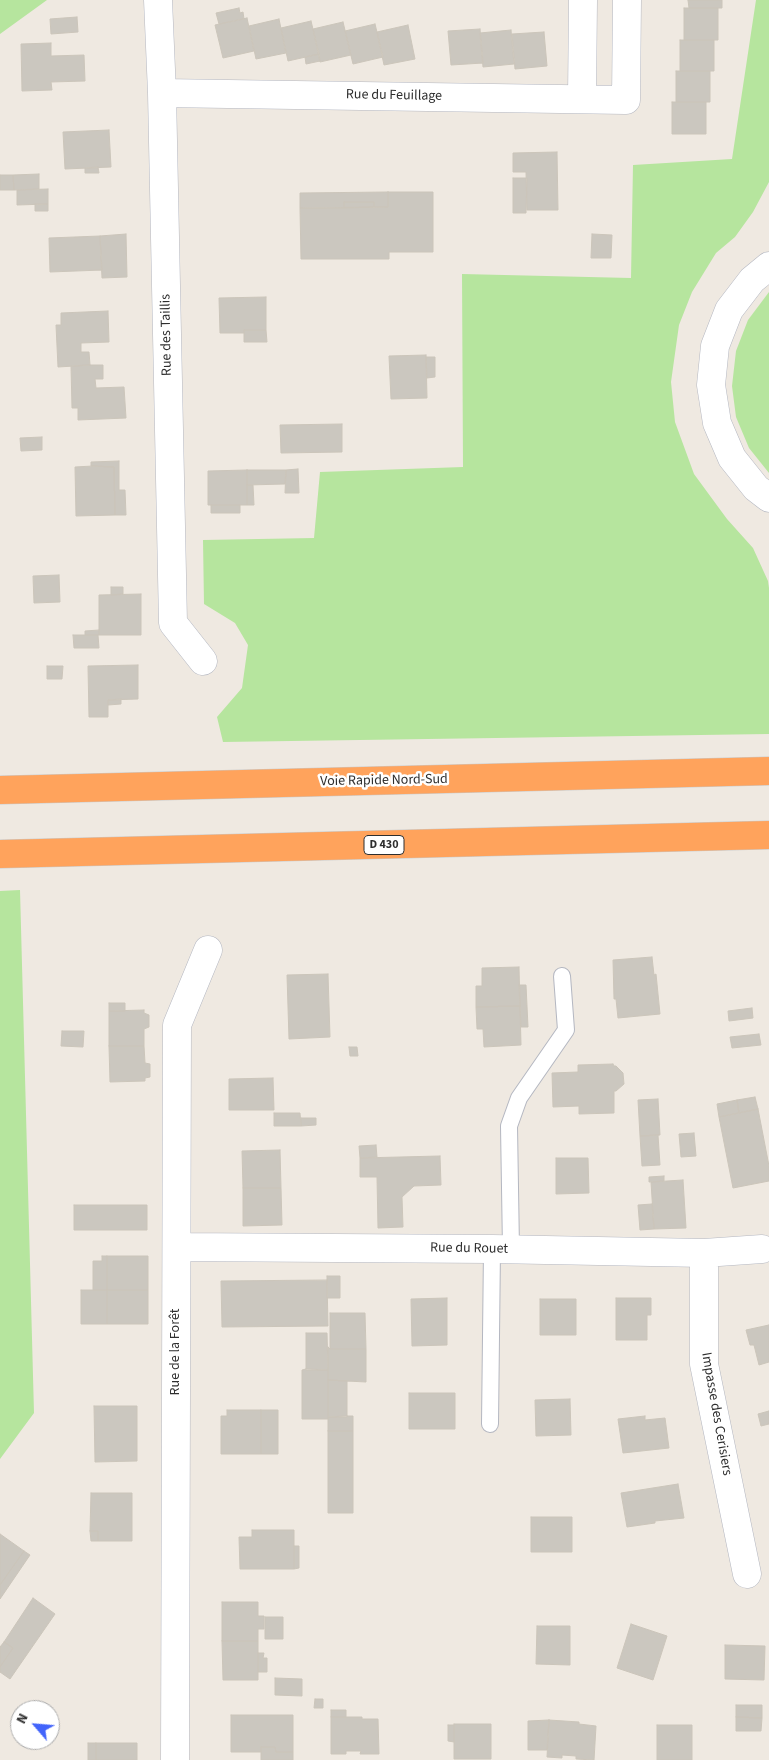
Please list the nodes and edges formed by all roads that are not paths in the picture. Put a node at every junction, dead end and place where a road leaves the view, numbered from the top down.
1 (158, 0) edge
2 (583, 0) edge
3 (627, 0) edge
4 (162, 93) junction
5 (582, 98) junction
6 (769, 266) edge
7 (769, 498) edge
8 (203, 661) dead end
9 (769, 771) edge
10 (0, 790) edge
11 (769, 835) edge
12 (0, 854) edge
13 (208, 950) dead end
14 (562, 976) dead end
15 (177, 1247) junction
16 (502, 1249) junction
17 (762, 1249) dead end
18 (704, 1252) junction
19 (490, 1424) dead end
20 (747, 1574) dead end
21 (175, 1760) edge

1 - 4 street, Rue des Taillis
2 - 5 street
3 - 5 street, Rue du Feuillage
4 - 5 street, Rue du Feuillage
4 - 8 street, Rue des Taillis
6 - 7 street
9 - 10 highway, Voie Rapide Nord-Sud
11 - 12 highway, D 430
13 - 15 street, Rue de la Forêt
14 - 16 lane
15 - 16 street, Rue du Rouet
15 - 21 street, Rue de la Forêt
16 - 18 street, Rue du Rouet
16 - 19 lane
17 - 18 street, Rue du Rouet
18 - 20 street, Impasse des Cerisiers

